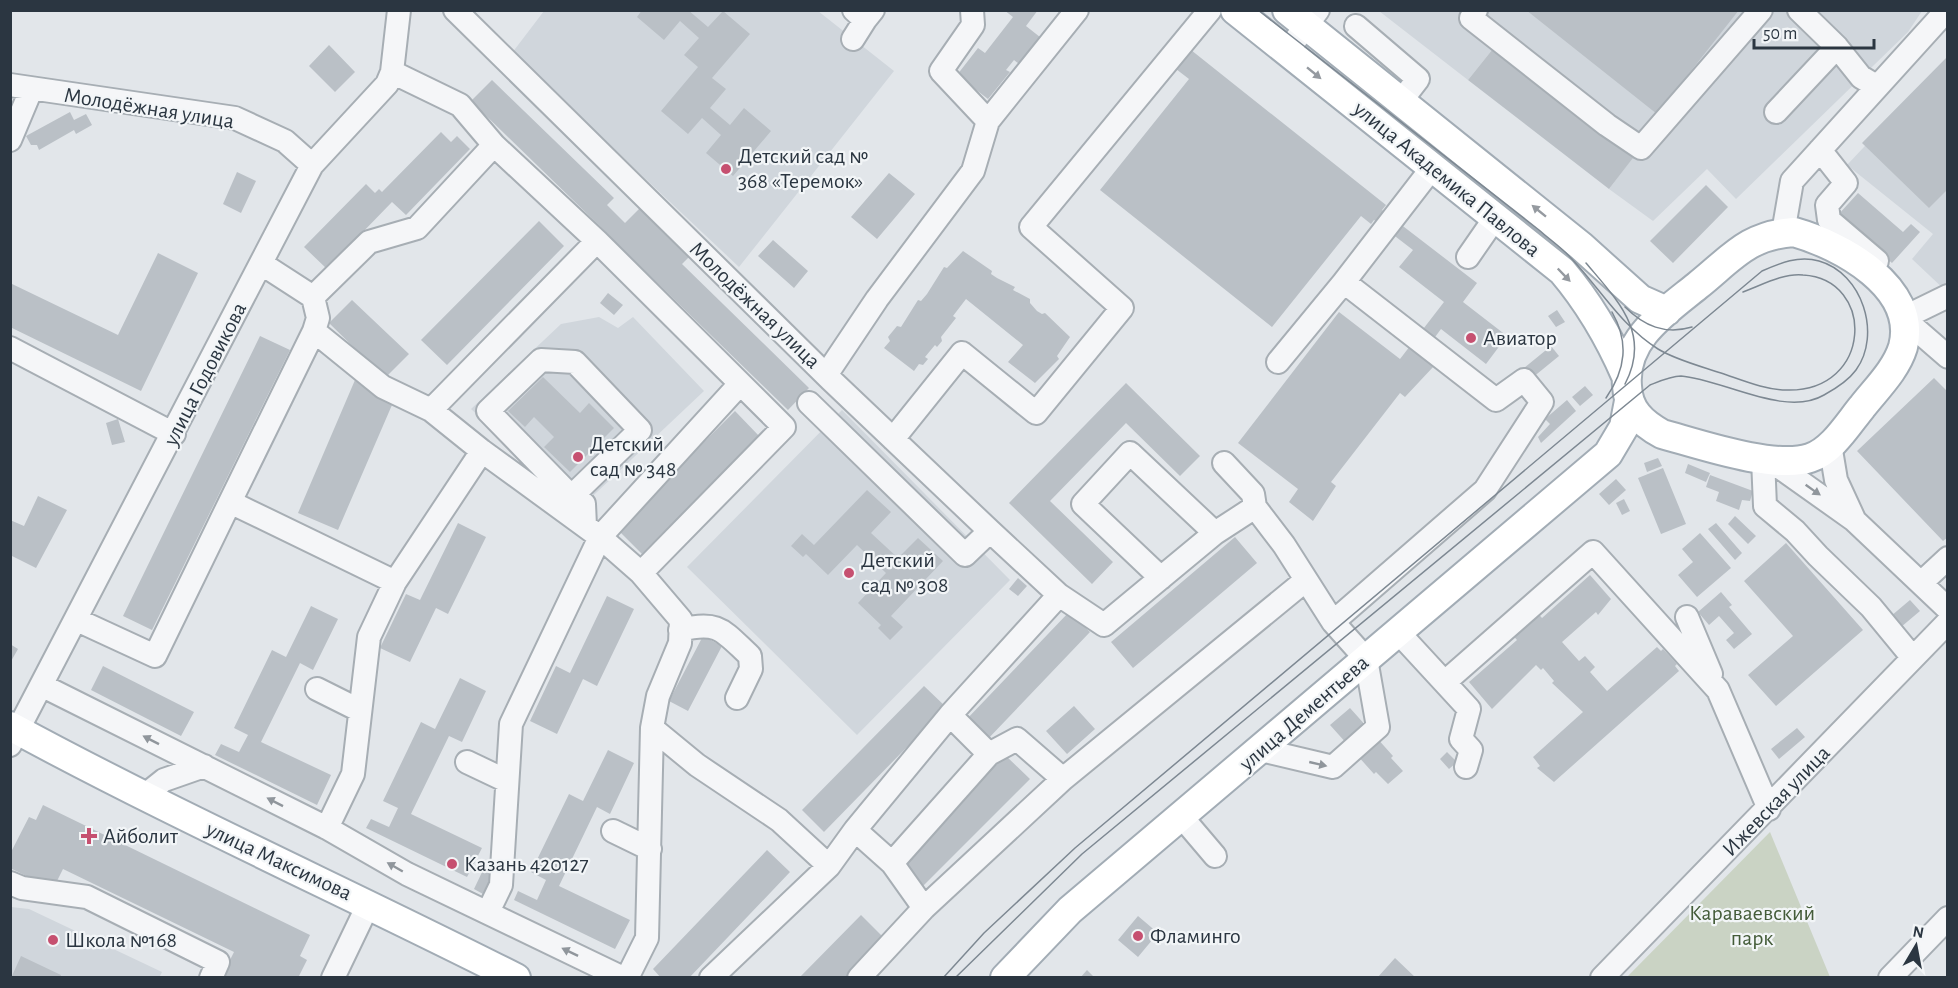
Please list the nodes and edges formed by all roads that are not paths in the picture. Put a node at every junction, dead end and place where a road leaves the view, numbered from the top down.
1 (399, 10) edge
2 (455, 10) edge
3 (972, 10) edge
4 (1077, 10) edge
5 (1210, 10) edge
6 (1235, 10) edge
7 (1476, 10) edge
8 (1761, 10) edge
9 (1799, 10) edge
10 (1944, 12) edge
11 (1304, 16) edge
12 (1356, 26) dead end
13 (1837, 47) junction
14 (1287, 51) junction
15 (392, 72) junction
16 (1876, 86) junction
17 (21, 88) edge
18 (1401, 100) junction
19 (1776, 112) dead end
20 (988, 121) junction
21 (10, 140) edge
22 (494, 145) junction
23 (1820, 150) junction
24 (312, 165) junction
25 (1432, 168) junction
26 (1496, 218) junction
27 (1783, 233) junction
28 (597, 241) junction
29 (1468, 257) dead end
30 (262, 264) junction
31 (1874, 275) junction
32 (1344, 282) junction
33 (1947, 296) edge
34 (313, 297) junction
35 (1667, 311) junction
36 (1903, 318) junction
37 (314, 331) junction
38 (10, 348) edge
39 (1947, 357) edge
40 (1278, 362) dead end
41 (829, 378) junction
42 (739, 385) junction
43 (1628, 388) junction
44 (809, 403) junction
45 (431, 410) junction
46 (783, 427) junction
47 (174, 434) junction
48 (1662, 434) junction
49 (893, 439) junction
50 (1830, 444) junction
51 (482, 451) junction
52 (1608, 454) junction
53 (1767, 460) junction
54 (1224, 463) dead end
55 (574, 494) junction
56 (230, 502) junction
57 (1255, 507) junction
58 (1854, 520) junction
59 (990, 531) junction
60 (593, 532) junction
61 (1215, 533) junction
62 (1947, 558) edge
63 (641, 573) junction
64 (1161, 578) junction
65 (1306, 580) junction
66 (395, 582) junction
67 (1921, 583) junction
68 (1059, 595) junction
69 (1947, 609) edge
70 (1687, 617) dead end
71 (77, 620) junction
72 (1333, 622) junction
73 (1947, 622) edge
74 (680, 630) junction
75 (1398, 632) junction
76 (1913, 658) junction
77 (1366, 659) junction
78 (1445, 682) junction
79 (43, 686) junction
80 (317, 689) dead end
81 (1718, 690) junction
82 (736, 698) dead end
83 (359, 710) junction
84 (950, 715) junction
85 (652, 728) junction
86 (13, 734) edge
87 (1261, 750) junction
88 (989, 754) junction
89 (467, 762) dead end
90 (697, 765) junction
91 (204, 766) junction
92 (1466, 767) dead end
93 (652, 768) junction
94 (1063, 779) junction
95 (507, 781) junction
96 (144, 796) junction
97 (1769, 809) junction
98 (1181, 816) junction
99 (327, 828) junction
100 (855, 830) junction
101 (613, 831) dead end
102 (650, 849) junction
103 (1215, 856) dead end
104 (892, 863) junction
105 (829, 866) junction
106 (10, 884) edge
107 (369, 903) junction
108 (924, 908) junction
109 (488, 912) junction
110 (1947, 918) edge
111 (631, 975) edge
112 (211, 978) edge
113 (333, 978) edge
114 (516, 978) edge
115 (711, 978) edge
116 (859, 978) edge
117 (1005, 978) edge
118 (1602, 978) edge
119 (1890, 978) edge

1 - 15 street, улица Годовикова
2 - 41 street, Молодёжная улица
3 - 20 street
4 - 20 street
5 - 49 street
6 - 14 main road, улица Академика Павлова
7 - 8 street
9 - 13 street
10 - 16 street
11 - 14 street
11 - 18 main road, улица Академика Павлова
12 - 18 street
13 - 16 street
13 - 19 street
14 -> 25 main road, улица Академика Павлова
15 - 22 street
15 - 24 street, улица Годовикова
16 - 23 street
17 - 21 street
17 - 24 street, Молодёжная улица
35 -> 18 main road, улица Академика Павлова
20 - 41 street
22 - 28 street
22 - 34 street
23 - 27 street
23 - 31 street
24 - 30 street, улица Годовикова
25 - 26 main road, улица Академика Павлова
25 - 32 street
26 - 29 street
26 -> 43 main road, улица Академика Павлова
27 - 31 main road, улица Дементьева
27 - 35 main road, улица Дементьева
28 - 42 street
28 - 45 street
30 - 34 street
30 - 47 street, улица Годовикова
31 - 36 main road, улица Дементьева
32 - 40 street
32 - 72 street
33 - 36 street
34 - 37 street
35 - 43 main road, улица Дементьева
36 - 39 street
36 - 50 main road, улица Дементьева
37 - 45 street
37 - 56 street
38 - 47 street
41 - 44 street
41 - 49 street, Молодёжная улица
42 - 46 street
42 - 60 street
43 - 48 main road, улица Дементьева
43 - 52 main road, улица Дементьева
44 - 46 street
44 - 59 street
45 - 51 street
46 - 63 street
47 - 71 street, улица Годовикова
48 - 52 main road, улица Дементьева
48 - 53 main road, улица Дементьева
49 - 59 street, Молодёжная улица
50 - 53 main road, улица Дементьева
50 - 58 street
51 - 60 street
51 - 66 street
52 - 75 main road, улица Дементьева
53 -> 58 street
53 - 76 street
54 - 57 street
55 - 55 street
55 - 60 street
56 - 66 street
56 - 71 street
57 - 61 street
57 - 65 street
58 - 67 street
59 - 68 street, Молодёжная улица
60 - 63 street
60 - 95 street
61 - 64 street
61 - 64 street
62 - 67 street
63 - 74 street
64 - 68 street, Молодёжная улица
65 - 72 street
65 - 94 street
66 - 83 street
67 - 69 street
68 - 84 street
70 - 81 street
71 - 79 street, улица Годовикова
72 - 77 street
73 - 76 street, Ижевская улица
74 - 82 street
74 - 85 street
75 - 77 main road, улица Дементьева
75 - 78 street
76 - 97 street, Ижевская улица
77 - 87 main road, улица Дементьева
87 -> 77 street
78 - 81 street
78 - 92 street
79 - 86 street, улица Годовикова
91 -> 79 street
80 - 83 street
81 - 97 street
83 - 99 street
84 - 88 street
84 - 100 street
85 - 90 street
85 - 93 street
86 - 96 main road, улица Максимова
87 - 98 main road, улица Дементьева
88 - 94 street
88 - 104 street
89 - 95 street
90 - 93 street
90 - 105 street
91 - 96 street
99 -> 91 street
93 - 102 street
94 - 108 street
95 - 109 street
96 - 107 main road, улица Максимова
97 - 118 street, Ижевская улица
98 - 103 street
98 - 117 main road, улица Дементьева
109 -> 99 street
100 - 104 street
100 - 105 street
101 - 102 street
102 - 111 street
104 - 108 street
105 - 115 street
106 - 112 street
107 - 113 street
107 - 114 main road, улица Максимова
108 - 116 street
111 -> 109 street
110 - 119 street

